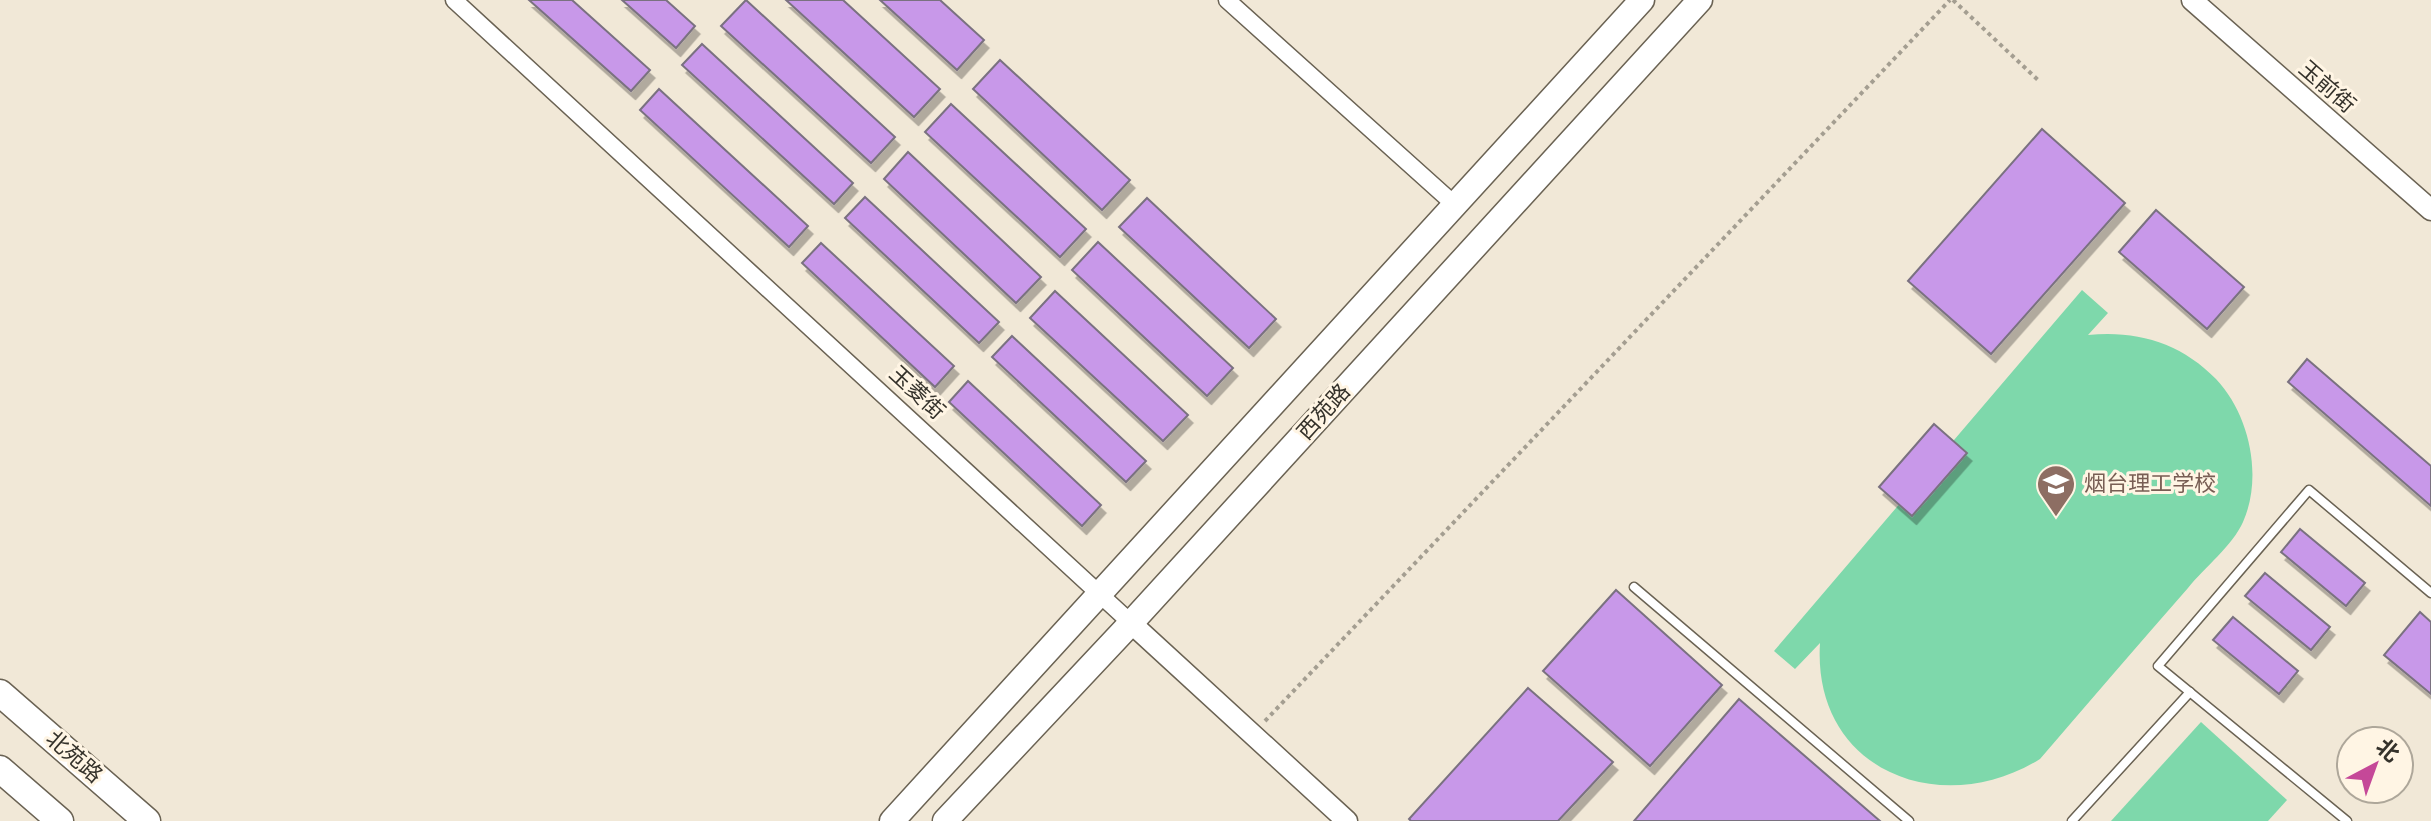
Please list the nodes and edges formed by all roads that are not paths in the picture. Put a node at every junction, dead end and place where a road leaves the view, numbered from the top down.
1 (454, 0) edge
2 (1227, 0) edge
3 (1642, 0) edge
4 (1700, 0) edge
5 (2192, 0) edge
6 (1455, 205) junction
7 (2431, 210) edge
8 (1634, 587) dead end
9 (2431, 593) edge
10 (1099, 594) junction
11 (1131, 623) junction
12 (2190, 692) junction
13 (0, 693) edge
14 (0, 769) edge
15 (60, 821) edge
16 (147, 821) edge
17 (892, 821) edge
18 (945, 821) edge
19 (1347, 821) edge
20 (1909, 821) edge
21 (2072, 821) edge
22 (2347, 821) edge

1 - 10 street, 玉菱街
2 - 6 street
3 - 6 main road, 西苑路
4 - 11 main road, 西苑路
5 - 7 street, 玉前街
6 - 10 main road, 西苑路
8 - 20 lane
9 - 12 lane
10 - 11 street, 玉菱街
10 - 17 main road, 西苑路
11 - 18 main road, 西苑路
11 - 19 street, 玉菱街
12 - 21 lane
12 - 22 lane
13 - 16 main road, 北苑路
14 - 15 main road

